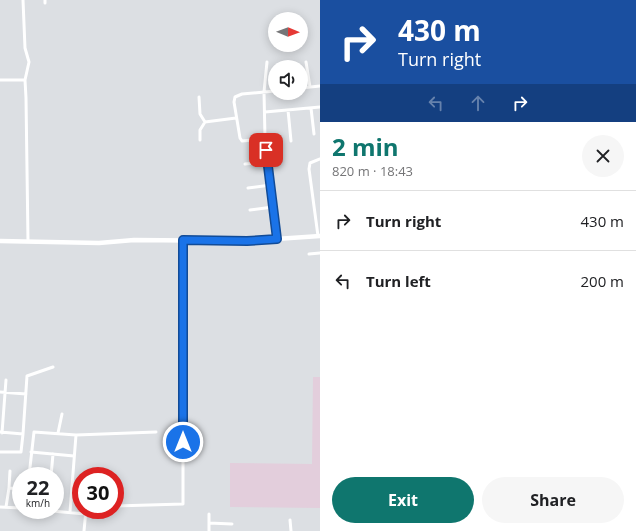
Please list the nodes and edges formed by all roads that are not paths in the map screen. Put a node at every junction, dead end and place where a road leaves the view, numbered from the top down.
1 (23, 0) edge
2 (267, 62) dead end
3 (308, 74) edge
4 (0, 80) edge
5 (25, 80) junction
6 (320, 86) edge
7 (310, 87) joint
8 (264, 92) junction
9 (268, 92) edge
10 (199, 97) dead end
11 (320, 107) edge
12 (311, 108) junction
13 (288, 110) junction
14 (265, 112) junction
15 (236, 118) junction
16 (205, 122) junction
17 (314, 134) dead end
18 (265, 139) junction
19 (200, 140) dead end
20 (290, 141) dead end
21 (320, 159) edge
22 (268, 162) junction
23 (245, 164) dead end
24 (271, 185) junction
25 (248, 188) dead end
26 (273, 207) junction
27 (250, 210) dead end
28 (319, 236) edge
29 (277, 239) junction
30 (183, 240) junction
31 (0, 241) edge
32 (28, 241) junction
33 (320, 253) edge
34 (309, 254) dead end
35 (53, 367) dead end
36 (6, 380) dead end
37 (0, 392) edge
38 (5, 392) junction
39 (26, 394) junction
40 (62, 414) dead end
41 (1, 432) edge
42 (156, 432) dead end
43 (58, 433) junction
44 (23, 434) junction
45 (76, 435) junction
46 (0, 452) edge
47 (31, 452) junction
48 (53, 454) junction
49 (74, 456) junction
50 (30, 467) edge
51 (52, 467) edge
52 (10, 471) dead end
53 (9, 488) junction
54 (12, 488) edge
55 (124, 506) edge
56 (0, 507) edge
57 (6, 507) junction
58 (12, 507) edge
59 (64, 511) edge
60 (70, 512) joint
61 (209, 514) dead end
62 (85, 519) edge
63 (290, 520) dead end
64 (209, 523) junction
65 (232, 524) dead end
66 (84, 531) edge
67 (209, 531) edge
68 (291, 531) edge

1 - 5 street
2 - 8 street
3 - 7 street
4 - 5 street
5 - 32 street
6 - 7 street
8 - 9 street
8 - 14 street
8 - 15 street
10 - 16 street
11 - 12 street
12 - 13 street
12 - 17 street
13 - 14 street
13 - 20 street
14 - 18 street
15 - 16 street
15 - 18 street
16 - 19 street
18 - 22 street
21 - 28 street
22 - 23 street
22 - 24 street
24 - 25 street
24 - 26 street
26 - 27 street
26 - 29 street
28 - 29 main road
29 - 30 main road
30 - 32 main road
30 - 55 street
31 - 32 main road
33 - 34 street
35 - 39 street
36 - 38 street
37 - 38 street
38 - 39 street
38 - 41 street
39 - 44 street
40 - 43 street
41 - 44 street
42 - 45 street
43 - 45 street
43 - 47 street
44 - 46 street
45 - 49 street
47 - 48 street
47 - 50 street
48 - 49 street
48 - 51 street
49 - 60 street
52 - 53 street
53 - 54 street
53 - 57 street
56 - 57 street
57 - 58 street
59 - 60 street
61 - 64 street
62 - 66 street
63 - 68 street
64 - 65 street
64 - 67 street

